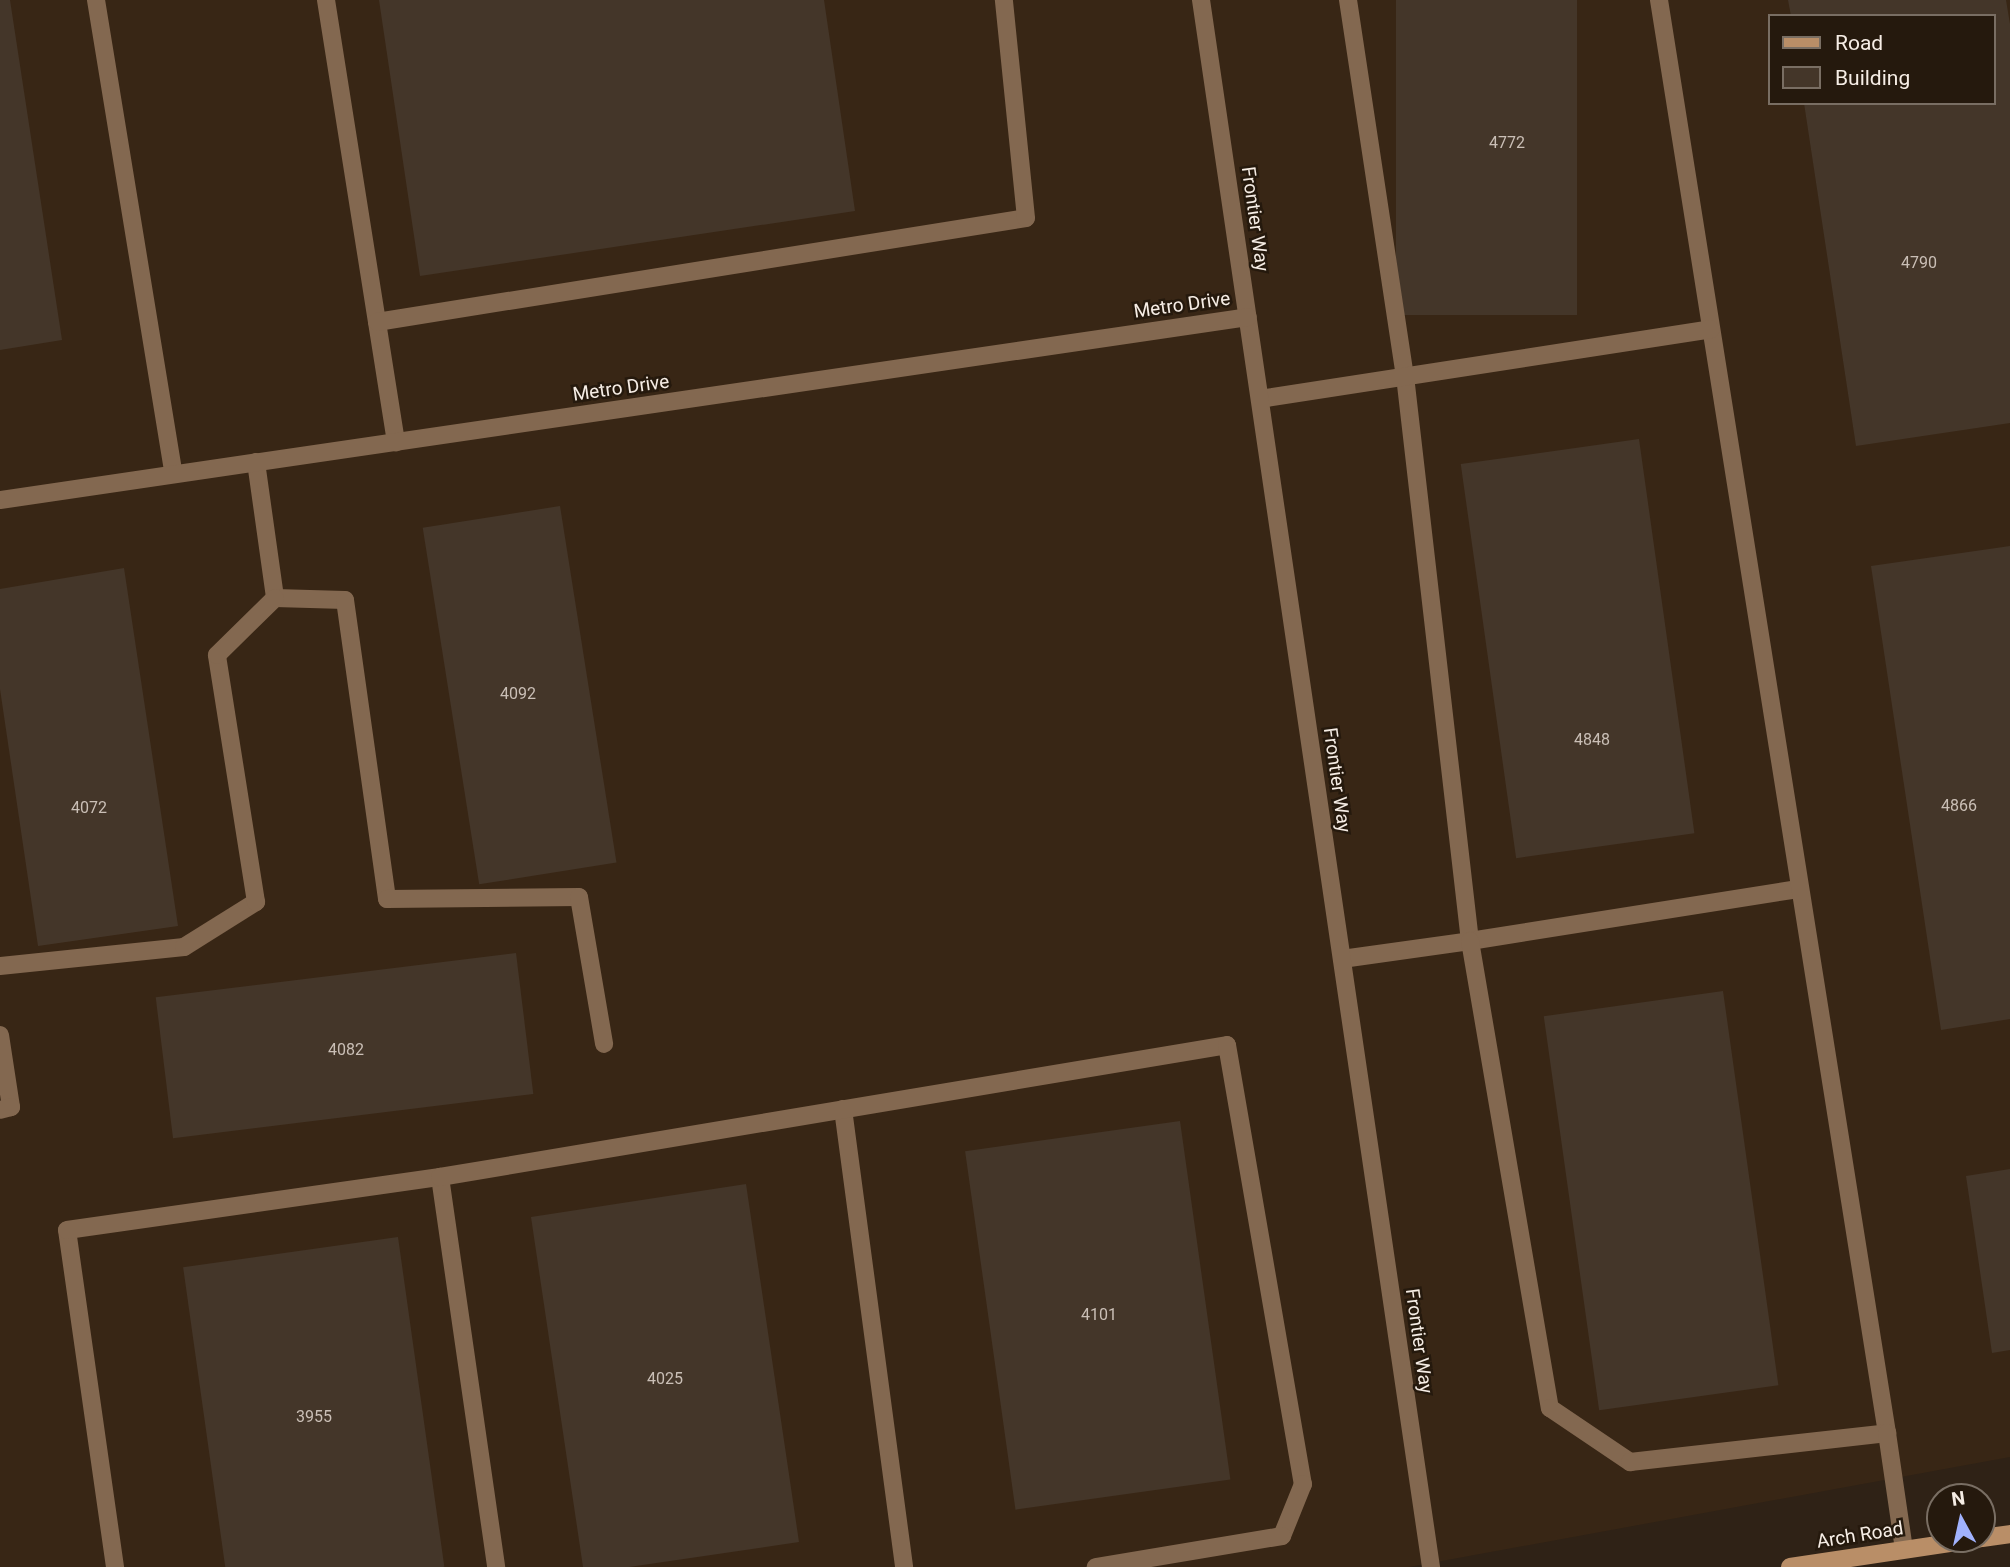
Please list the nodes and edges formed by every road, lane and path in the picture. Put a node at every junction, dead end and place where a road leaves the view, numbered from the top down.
1 (96, 0) edge
2 (326, 0) edge
3 (1004, 0) edge
4 (1201, 0) edge
5 (1348, 0) edge
6 (1659, 0) edge
7 (1248, 317) junction
8 (377, 322) junction
9 (1711, 329) junction
10 (1405, 376) junction
11 (1260, 399) junction
12 (396, 442) junction
13 (256, 462) junction
14 (174, 474) junction
15 (0, 500) edge
16 (275, 598) junction
17 (1800, 889) junction
18 (1470, 941) junction
19 (1342, 959) junction
20 (0, 966) edge
21 (0, 1035) edge
22 (604, 1044) dead end
23 (843, 1109) junction
24 (0, 1110) edge
25 (440, 1177) junction
26 (1886, 1433) junction
27 (1926, 1546) edge
28 (1904, 1549) junction
29 (115, 1567) edge
30 (496, 1567) edge
31 (904, 1567) edge
32 (1096, 1567) edge
33 (1431, 1567) edge
34 (1790, 1567) edge

1 - 14 street
2 - 8 street
3 - 8 street
4 - 7 street, Frontier Way
5 - 10 street
6 - 9 street
7 - 11 street, Frontier Way
7 - 12 street, Metro Drive
8 - 12 street
9 - 10 street
9 - 17 street
10 - 11 street
10 - 18 street
11 - 19 street, Frontier Way
12 - 13 street, Metro Drive
13 - 14 street, Metro Drive
13 - 16 street
14 - 15 street, Metro Drive
16 - 20 street
16 - 22 street
17 - 18 street
17 - 26 street
18 - 19 street
18 - 26 street
19 - 33 street, Frontier Way
21 - 24 street
23 - 25 street
23 - 31 street
23 - 32 street
25 - 29 street
25 - 30 street
26 - 28 street
27 - 28 street, Arch Road
28 - 34 street, Arch Road

